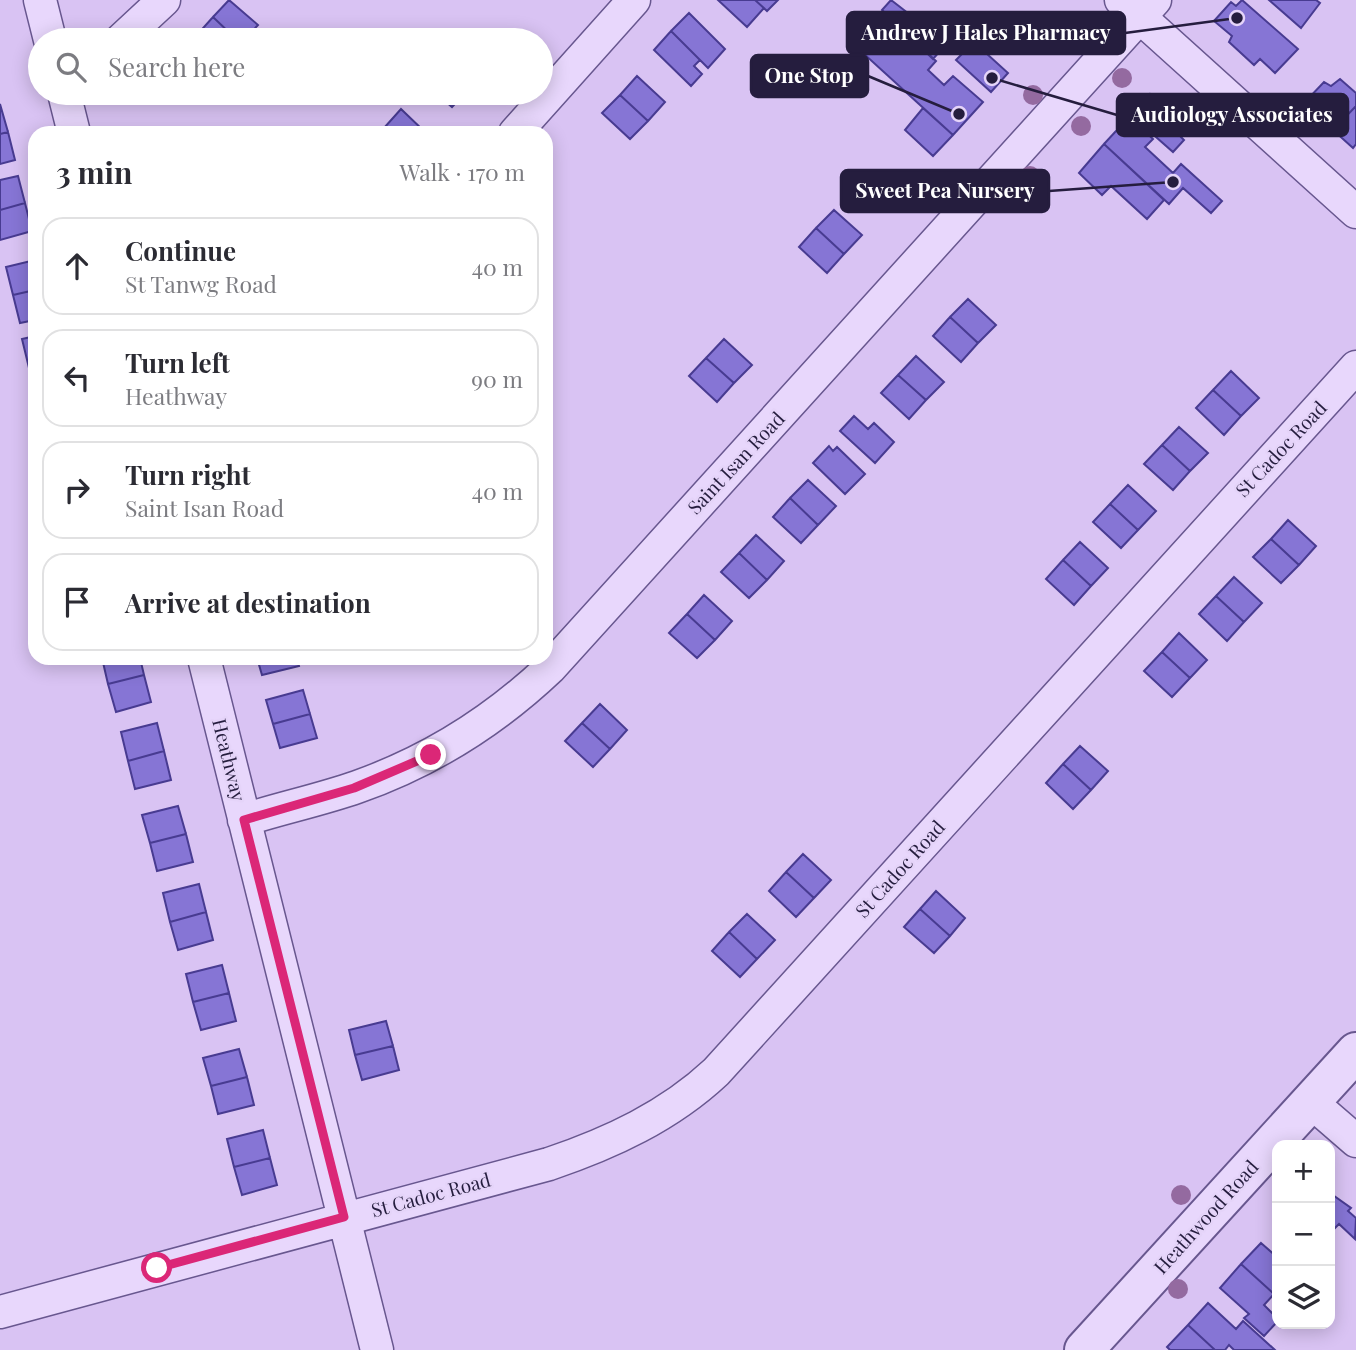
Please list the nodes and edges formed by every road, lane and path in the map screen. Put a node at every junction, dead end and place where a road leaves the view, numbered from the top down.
1 (40, 0) edge
2 (164, 0) edge
3 (634, 0) edge
4 (1139, 5) edge
5 (47, 28) edge
6 (134, 28) edge
7 (553, 91) edge
8 (67, 105) edge
9 (540, 105) edge
10 (72, 126) edge
11 (521, 126) edge
12 (1356, 212) edge
13 (1356, 367) edge
14 (206, 665) edge
15 (553, 665) edge
16 (553, 665) edge
17 (244, 820) junction
18 (1356, 1052) edge
19 (1311, 1102) junction
20 (1356, 1141) edge
21 (344, 1217) junction
22 (0, 1312) edge
23 (377, 1350) edge
24 (1084, 1350) edge

1 - 5 street
2 - 6 street
3 - 7 street
4 - 12 street
4 - 15 street, Saint Isan Road
8 - 10 street
9 - 11 street
13 - 21 street, St Cadoc Road
14 - 17 street, Heathway
16 - 17 street, Saint Isan Road
17 - 21 street, Heathway
18 - 19 street, Heathwood Road
19 - 20 street
19 - 24 street, Heathwood Road
21 - 22 street, St Cadoc Road
21 - 23 street, Heathway

